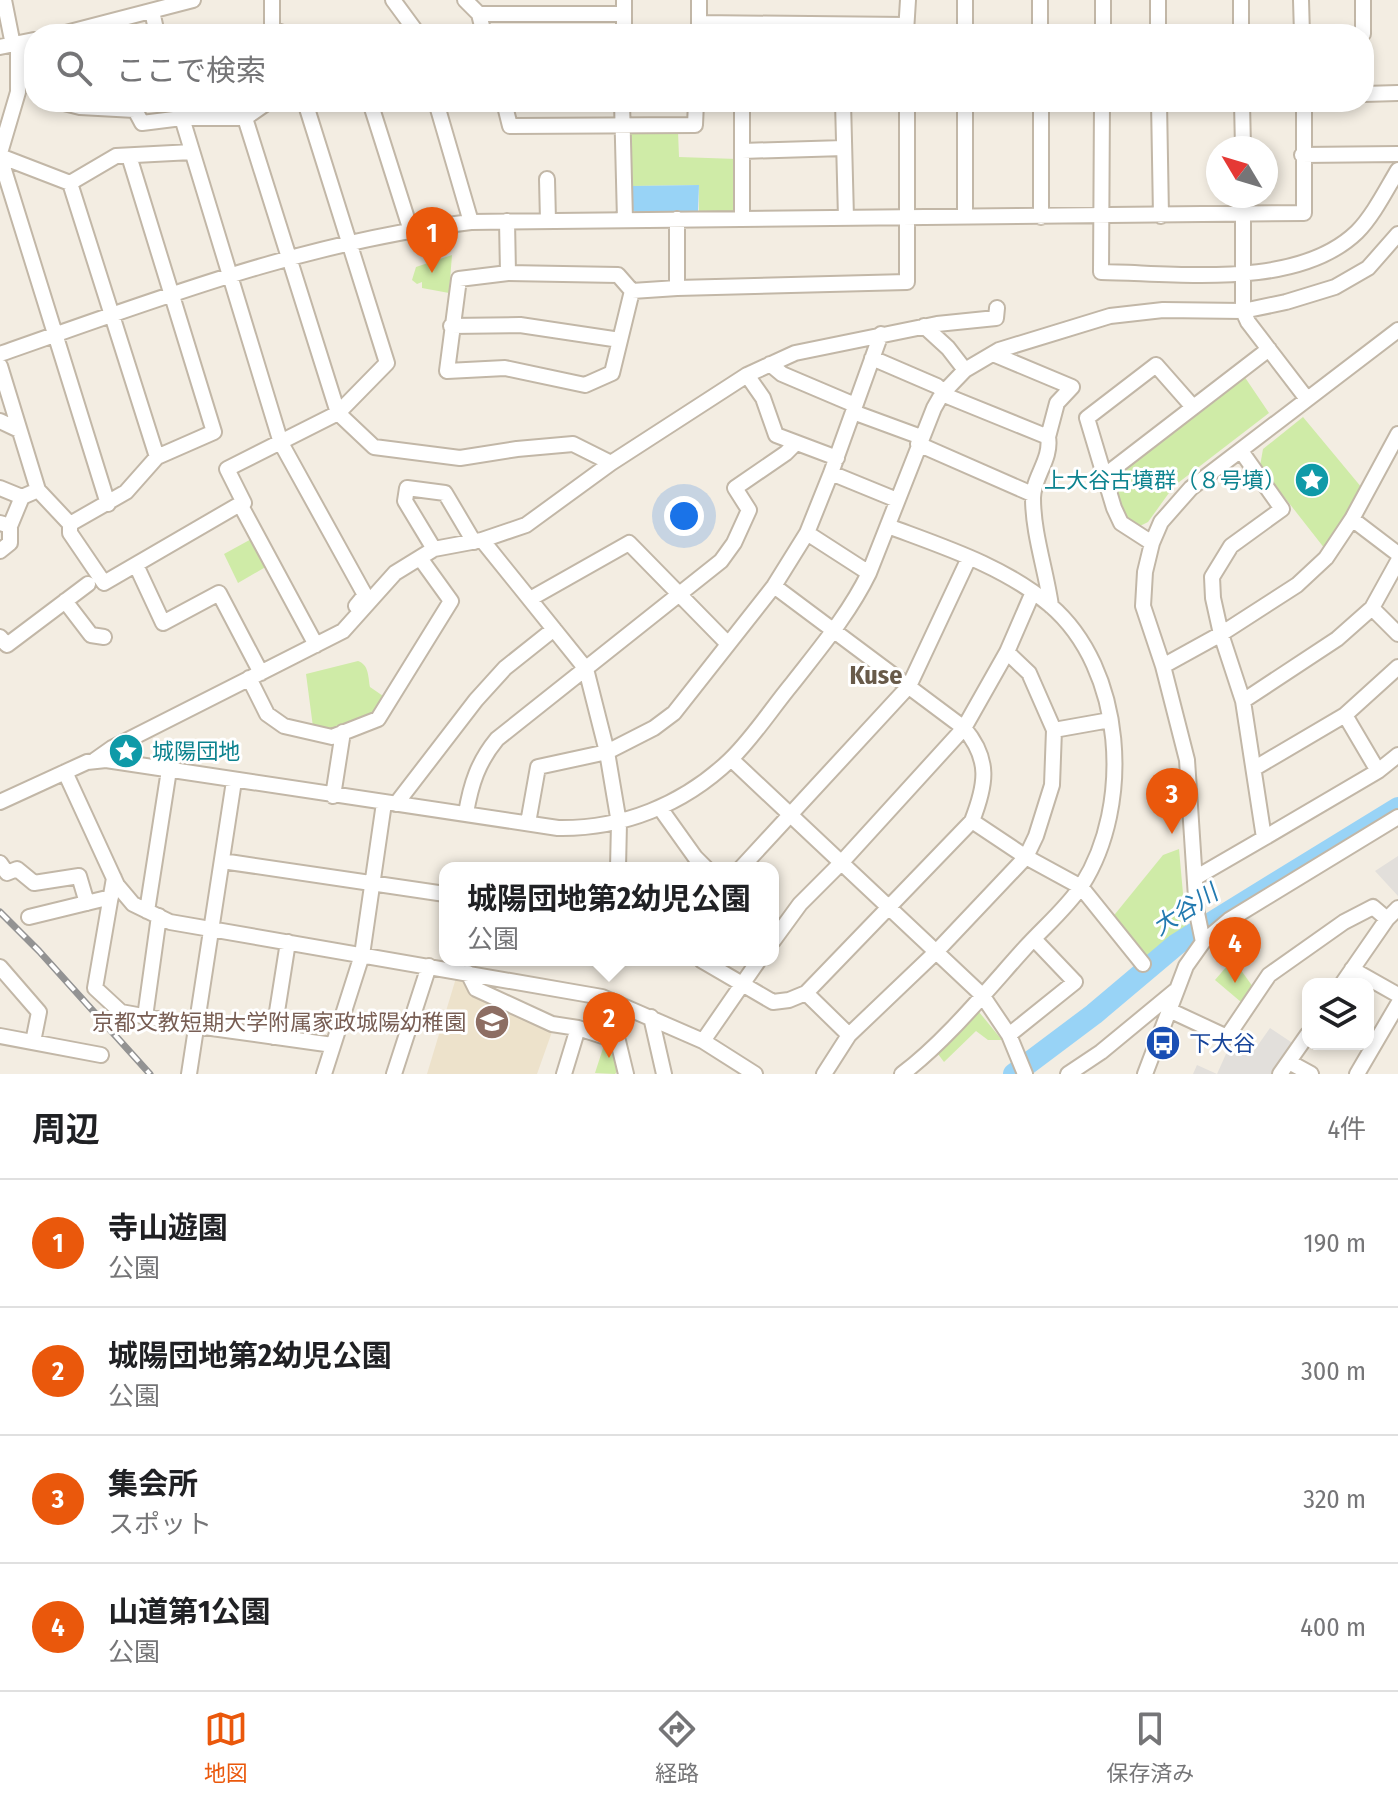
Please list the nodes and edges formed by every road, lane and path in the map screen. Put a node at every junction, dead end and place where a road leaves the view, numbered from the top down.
1 (4, 0) edge
2 (193, 0) edge
3 (272, 0) edge
4 (393, 0) edge
5 (465, 0) edge
6 (699, 0) edge
7 (908, 0) edge
8 (965, 0) edge
9 (1040, 0) edge
10 (1103, 0) edge
11 (1158, 0) edge
12 (1241, 0) edge
13 (1301, 0) edge
14 (1363, 0) edge
15 (624, 7) edge
16 (152, 11) junction
17 (479, 14) junction
18 (101, 24) edge
19 (155, 24) edge
20 (272, 24) edge
21 (411, 24) edge
22 (482, 24) edge
23 (699, 24) edge
24 (906, 24) edge
25 (965, 24) edge
26 (1040, 24) edge
27 (1103, 24) edge
28 (1158, 24) edge
29 (1241, 24) edge
30 (1302, 24) edge
31 (1363, 24) edge
32 (4, 25) edge
33 (11, 45) edge
34 (18, 92) junction
35 (1398, 93) edge
36 (24, 94) edge
37 (1374, 94) edge
38 (136, 112) edge
39 (238, 112) edge
40 (250, 112) edge
41 (308, 112) edge
42 (373, 112) edge
43 (439, 112) edge
44 (506, 112) edge
45 (622, 112) edge
46 (696, 112) edge
47 (742, 112) edge
48 (843, 112) edge
49 (907, 112) edge
50 (965, 112) edge
51 (1041, 112) edge
52 (1102, 112) edge
53 (1159, 112) edge
54 (1242, 112) edge
55 (1304, 112) edge
56 (182, 118) junction
57 (240, 118) junction
58 (622, 126) junction
59 (1243, 136) edge
60 (844, 148) junction
61 (742, 151) junction
62 (192, 152) junction
63 (1398, 154) edge
64 (0, 155) edge
65 (1302, 155) junction
66 (129, 156) junction
67 (1398, 170) edge
68 (547, 179) dead end
69 (70, 183) junction
70 (1243, 208) edge
71 (908, 216) junction
72 (965, 216) junction
73 (1161, 216) junction
74 (1243, 216) junction
75 (1041, 217) junction
76 (1101, 217) junction
77 (742, 218) junction
78 (846, 218) junction
79 (677, 219) junction
80 (625, 220) junction
81 (507, 221) junction
82 (548, 221) junction
83 (471, 222) junction
84 (411, 231) junction
85 (1398, 234) edge
86 (348, 243) junction
87 (288, 257) junction
88 (508, 273) junction
89 (229, 274) junction
90 (1244, 274) junction
91 (677, 288) junction
92 (632, 291) junction
93 (172, 294) junction
94 (997, 308) dead end
95 (1243, 311) junction
96 (112, 315) junction
97 (451, 326) junction
98 (924, 326) junction
99 (1398, 330) edge
100 (881, 334) junction
101 (55, 335) junction
102 (620, 340) junction
103 (1269, 349) junction
104 (0, 354) edge
105 (993, 354) junction
106 (872, 358) junction
107 (770, 364) junction
108 (0, 366) edge
109 (965, 370) junction
110 (747, 375) junction
111 (943, 393) junction
112 (1307, 399) junction
113 (1193, 407) junction
114 (854, 408) junction
115 (338, 413) junction
116 (0, 421) edge
117 (19, 430) junction
118 (1398, 434) edge
119 (1048, 437) junction
120 (919, 440) junction
121 (281, 443) junction
122 (796, 443) junction
123 (1241, 451) junction
124 (157, 457) junction
125 (837, 458) junction
126 (611, 463) junction
127 (831, 473) junction
128 (1104, 476) junction
129 (0, 488) edge
130 (38, 490) junction
131 (1032, 494) junction
132 (22, 497) junction
133 (897, 500) junction
134 (108, 504) junction
135 (240, 504) junction
136 (1352, 519) junction
137 (5, 524) edge
138 (70, 524) junction
139 (888, 526) junction
140 (807, 533) junction
141 (478, 541) junction
142 (1152, 543) junction
143 (434, 549) junction
144 (0, 551) edge
145 (1398, 554) edge
146 (420, 558) junction
147 (969, 558) junction
148 (1398, 561) edge
149 (136, 565) junction
150 (869, 573) junction
151 (88, 584) dead end
152 (774, 586) junction
153 (1033, 592) junction
154 (681, 594) junction
155 (530, 599) junction
156 (65, 601) junction
157 (1051, 606) junction
158 (1372, 608) junction
159 (554, 629) junction
160 (834, 631) junction
161 (1221, 634) junction
162 (1398, 634) edge
163 (0, 637) edge
164 (104, 637) dead end
165 (321, 642) junction
166 (728, 644) junction
167 (1007, 652) junction
168 (1163, 666) junction
169 (1398, 667) edge
170 (586, 669) junction
171 (255, 676) junction
172 (909, 686) junction
173 (1243, 701) junction
174 (1345, 715) junction
175 (1110, 720) junction
176 (964, 728) junction
177 (1054, 730) junction
178 (343, 732) junction
179 (607, 752) junction
180 (1398, 755) edge
181 (731, 759) junction
182 (95, 760) junction
183 (1255, 768) junction
184 (169, 770) junction
185 (1378, 771) junction
186 (65, 772) junction
187 (234, 781) junction
188 (333, 796) junction
189 (0, 802) edge
190 (390, 804) junction
191 (660, 808) junction
192 (466, 813) junction
193 (791, 816) junction
194 (1398, 817) edge
195 (972, 821) junction
196 (528, 823) junction
197 (619, 823) junction
198 (1264, 838) junction
199 (1026, 857) junction
200 (222, 861) junction
201 (618, 862) edge
202 (700, 862) edge
203 (747, 862) edge
204 (0, 863) edge
205 (841, 863) junction
206 (114, 878) junction
207 (1195, 878) junction
208 (372, 883) junction
209 (1081, 887) junction
210 (439, 893) edge
211 (111, 897) junction
212 (87, 903) junction
213 (887, 907) junction
214 (1392, 913) edge
215 (153, 914) junction
216 (29, 917) dead end
217 (212, 929) junction
218 (779, 933) edge
219 (1034, 939) junction
220 (1202, 939) junction
221 (288, 942) junction
222 (936, 952) junction
223 (362, 955) junction
224 (1143, 964) dead end
225 (429, 966) junction
226 (710, 966) edge
227 (754, 966) edge
228 (0, 967) edge
229 (1352, 969) junction
230 (468, 973) junction
231 (1346, 978) edge
232 (740, 985) junction
233 (1177, 988) junction
234 (806, 993) junction
235 (982, 995) junction
236 (1398, 995) edge
237 (1398, 1004) edge
238 (1169, 1010) junction
239 (145, 1017) junction
240 (651, 1017) junction
241 (197, 1026) junction
242 (578, 1028) junction
243 (849, 1035) junction
244 (1009, 1035) junction
245 (0, 1036) edge
246 (273, 1037) junction
247 (703, 1041) junction
248 (33, 1042) junction
249 (1302, 1042) edge
250 (333, 1045) junction
251 (101, 1055) dead end
252 (1284, 1068) edge
253 (1023, 1069) edge
254 (189, 1074) edge
255 (324, 1074) edge
256 (394, 1074) edge
257 (564, 1074) edge
258 (626, 1074) edge
259 (664, 1074) edge
260 (755, 1074) edge
261 (824, 1074) edge
262 (902, 1074) edge
263 (1068, 1074) edge
264 (1145, 1074) edge
265 (1311, 1074) edge
266 (1357, 1074) edge

1 - 32 street
2 - 16 street
3 - 20 street
4 - 21 street
5 - 17 street
6 - 23 street
7 - 24 street
8 - 25 street
9 - 26 street
10 - 27 street
11 - 28 street
12 - 29 street
13 - 30 street
14 - 31 street
15 - 17 street
16 - 18 street
16 - 19 street
17 - 22 street
32 - 33 street
33 - 34 street
34 - 36 street
34 - 64 street
35 - 37 street
38 - 56 street
39 - 57 street
40 - 57 street
41 - 86 street
42 - 84 street
43 - 83 street
44 - 58 street
45 - 58 street
46 - 58 street
47 - 61 street
48 - 60 street
49 - 71 street
50 - 72 street
51 - 75 street
52 - 76 street
53 - 73 street
54 - 59 street
55 - 65 street
56 - 57 street
56 - 62 street
57 - 87 street
58 - 80 street
60 - 61 street
60 - 78 street
61 - 77 street
62 - 66 street
62 - 89 street
63 - 65 street
64 - 69 street
64 - 101 street
65 - 74 street
66 - 69 street
66 - 93 street
67 - 90 street
68 - 82 street
69 - 96 street
70 - 74 street
71 - 72 street
71 - 78 street
71 - 91 street
72 - 75 street
73 - 74 street
73 - 76 street
74 - 90 street
75 - 76 street
76 - 90 street
77 - 78 street
77 - 79 street
79 - 80 street
79 - 91 street
80 - 82 street
81 - 82 street
81 - 83 street
81 - 88 street
83 - 84 street
84 - 86 street
85 - 95 street
86 - 87 street
86 - 115 street
87 - 89 street
87 - 115 street
88 - 92 street
88 - 97 street
89 - 93 street
89 - 121 street
90 - 95 street
91 - 92 street
92 - 102 street
93 - 96 street
93 - 124 street
94 - 98 street
95 - 103 street
95 - 105 street
96 - 101 street
96 - 124 street
97 - 102 street
97 - 102 street
98 - 100 street
98 - 109 street
99 - 112 street
100 - 106 street
100 - 107 street
101 - 104 street
101 - 134 street
103 - 112 street
103 - 113 street
105 - 109 street
105 - 119 street
106 - 111 street
106 - 114 street
107 - 110 street
107 - 114 street
108 - 117 street
109 - 111 street
110 - 122 street
110 - 126 street
111 - 119 street
111 - 120 street
112 - 123 street
113 - 128 street
113 - 128 street
114 - 120 street
114 - 125 street
115 - 121 street
115 - 126 street
116 - 117 street
117 - 130 street
118 - 136 street
119 - 131 street
120 - 131 street
120 - 133 street
121 - 135 street
121 - 165 street
122 - 125 street
122 - 154 street
123 - 142 street
123 - 161 street
124 - 134 street
125 - 127 street
126 - 141 street
127 - 133 street
127 - 140 street
128 - 142 street
129 - 132 street
130 - 132 street
130 - 138 street
131 - 157 street
132 - 137 street
133 - 139 street
134 - 138 street
135 - 149 street
135 - 165 street
136 - 145 street
136 - 161 street
137 - 144 street
138 - 149 street
139 - 147 street
139 - 150 street
140 - 150 street
140 - 152 street
141 - 143 street
141 - 143 street
141 - 155 street
142 - 168 street
143 - 146 street
146 - 165 street
146 - 178 street
147 - 153 street
147 - 172 street
148 - 158 street
149 - 171 street
150 - 160 street
151 - 156 street
152 - 160 street
152 - 166 street
153 - 157 street
153 - 167 street
154 - 155 street
154 - 166 street
154 - 170 street
155 - 159 street
156 - 163 street
156 - 164 street
157 - 175 street
158 - 162 street
158 - 173 street
159 - 170 street
159 - 190 street
160 - 172 street
160 - 181 street
161 - 168 street
161 - 173 street
165 - 171 street
166 - 179 street
167 - 176 street
167 - 177 street
168 - 207 street
169 - 174 street
170 - 179 street
170 - 192 street
171 - 178 street
171 - 182 street
172 - 176 street
172 - 193 street
173 - 183 street
174 - 183 street
174 - 185 street
175 - 177 street
175 - 209 street
176 - 195 street
176 - 205 street
177 - 199 street
178 - 188 street
179 - 196 street
179 - 197 street
180 - 185 street
181 - 191 street
181 - 193 street
182 - 184 street
182 - 186 street
183 - 198 street
184 - 187 street
184 - 215 street
185 - 198 street
186 - 189 street
186 - 206 street
187 - 188 street
187 - 200 street
188 - 190 street
190 - 192 street
190 - 208 street
191 - 197 street
191 - 202 street
192 - 196 street
193 - 203 street
193 - 205 street
194 - 220 street
195 - 199 street
195 - 213 street
196 - 197 street
197 - 201 street
198 - 207 street
199 - 209 street
199 - 222 street
200 - 208 street
200 - 217 street
204 - 212 street
205 - 213 street
205 - 218 street
206 - 211 street
206 - 215 street
207 - 220 street
208 - 210 street
208 - 223 street
209 - 219 street
209 - 224 street
211 - 212 street
211 - 239 street
212 - 216 street
213 - 222 street
213 - 234 street
214 - 229 street
214 - 238 street
215 - 217 street
215 - 239 street
217 - 221 street
217 - 241 street
219 - 235 street
219 - 244 street
220 - 233 street
221 - 223 street
221 - 246 street
222 - 235 street
222 - 243 street
223 - 225 street
223 - 250 street
225 - 230 street
225 - 256 street
226 - 232 street
227 - 232 street
228 - 248 street
229 - 231 street
229 - 236 street
230 - 240 street
230 - 242 street
232 - 234 street
232 - 247 street
233 - 238 street
233 - 263 street
234 - 243 street
235 - 244 street
235 - 262 street
237 - 266 street
238 - 264 street
239 - 241 street
240 - 247 street
240 - 259 street
241 - 246 street
241 - 254 street
242 - 257 street
242 - 258 street
243 - 261 street
244 - 253 street
245 - 248 street
246 - 250 street
247 - 260 street
248 - 251 street
249 - 252 street
250 - 255 street
252 - 265 street

